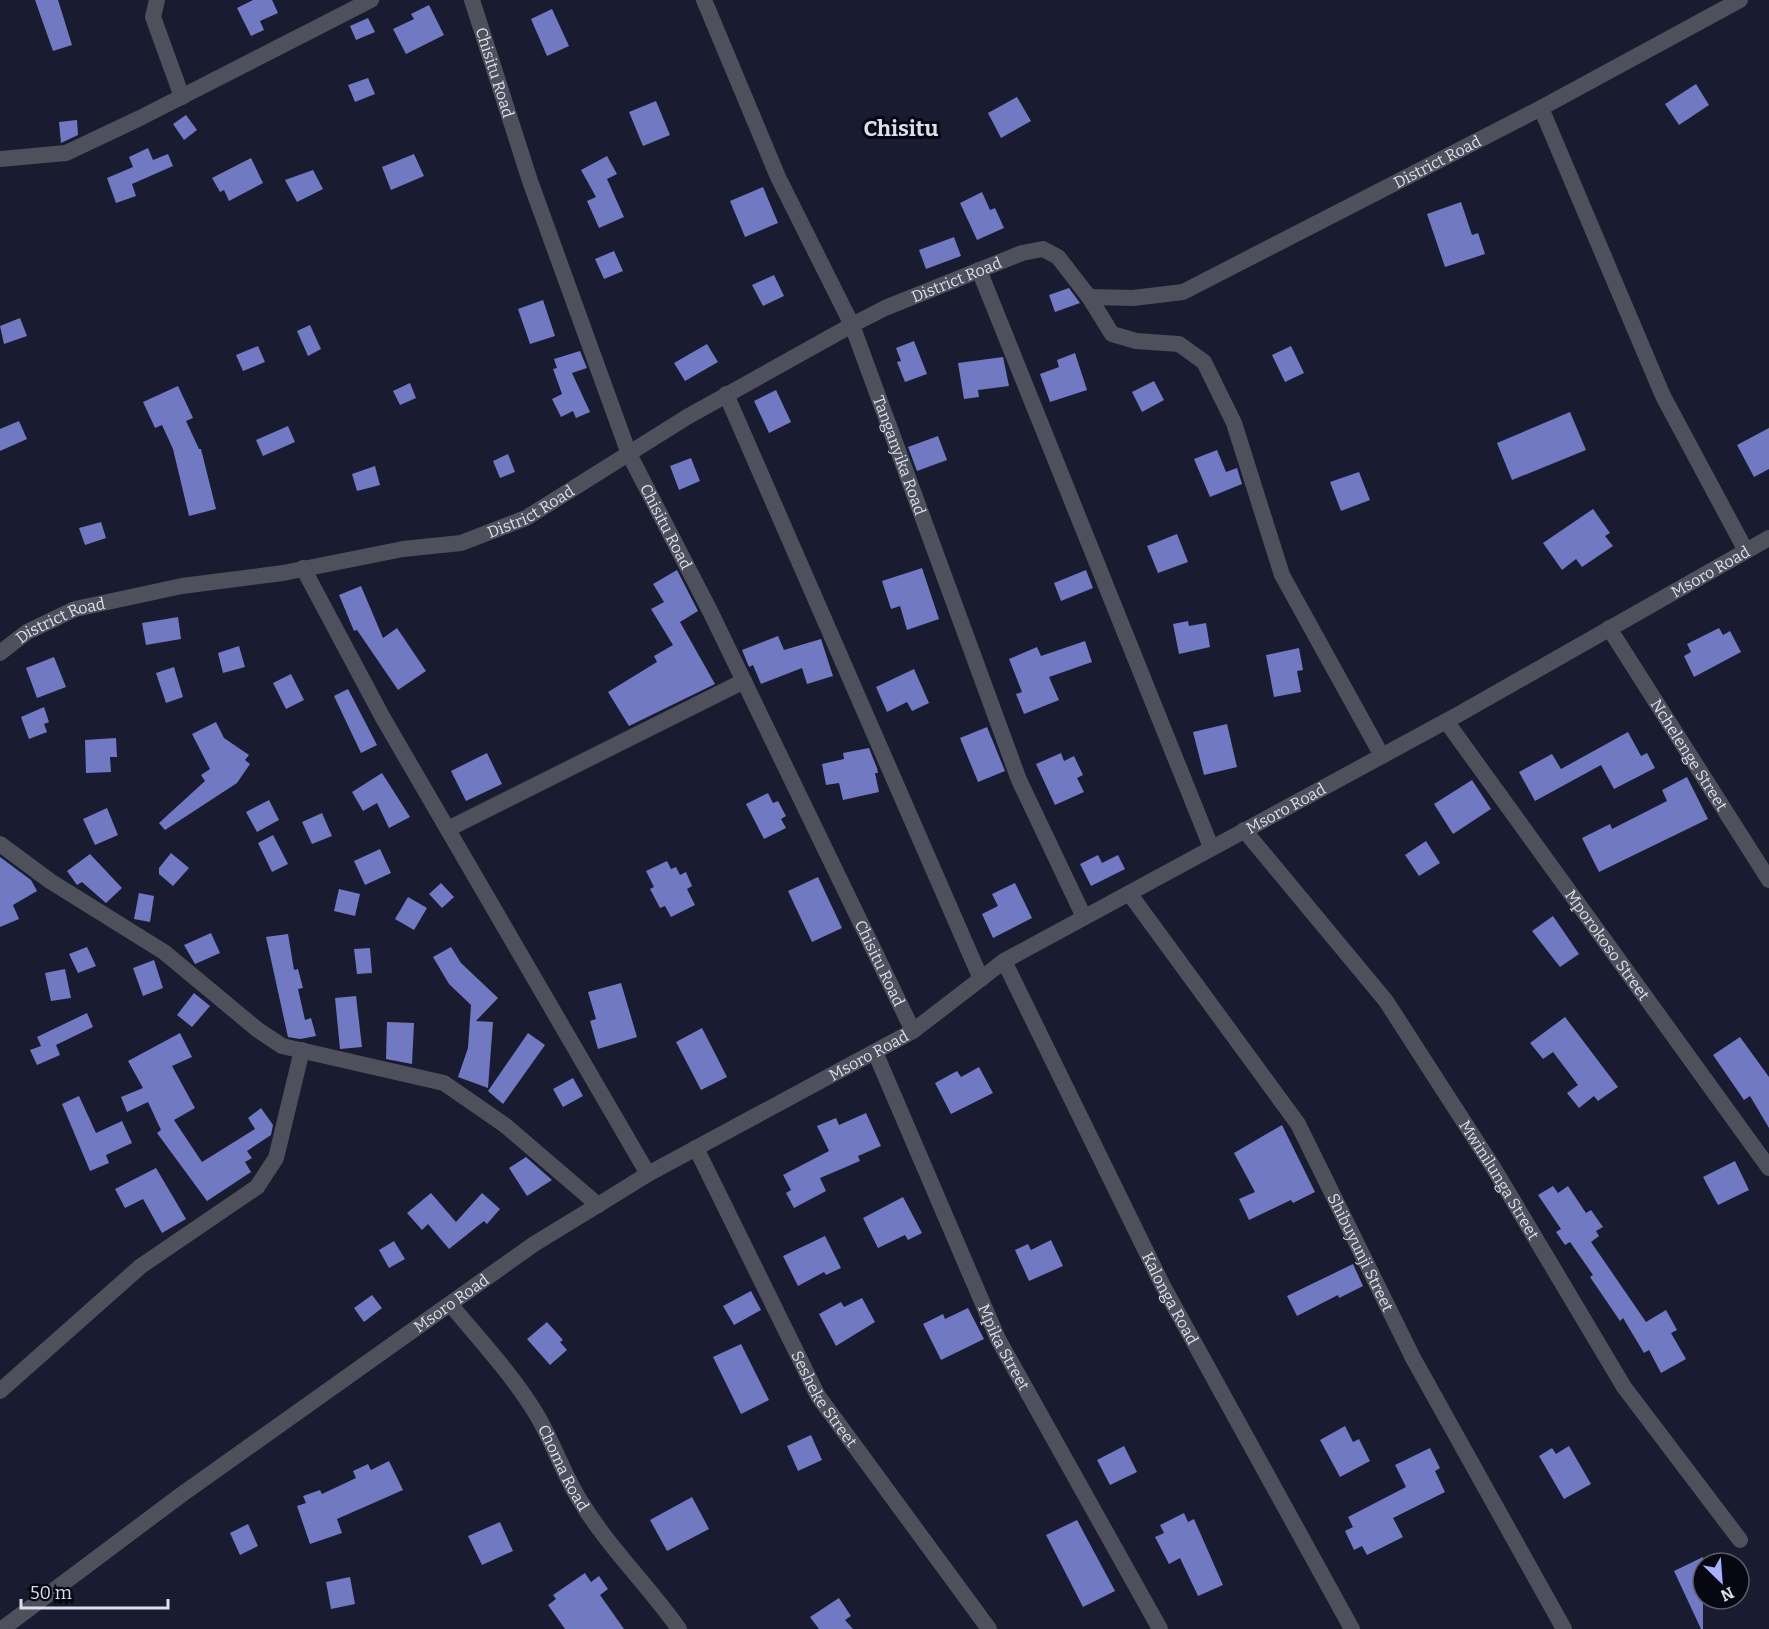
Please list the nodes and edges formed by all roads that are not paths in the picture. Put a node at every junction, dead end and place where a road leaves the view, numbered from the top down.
1 (157, 0) edge
2 (371, 0) edge
3 (472, 0) edge
4 (704, 0) edge
5 (1740, 0) edge
6 (345, 6) edge
7 (182, 97) junction
8 (1541, 108) junction
9 (0, 159) edge
10 (979, 270) junction
11 (1089, 297) junction
12 (852, 325) junction
13 (726, 394) junction
14 (629, 454) junction
15 (1769, 538) edge
16 (1746, 551) junction
17 (303, 568) junction
18 (1609, 628) junction
19 (0, 653) edge
20 (744, 681) junction
21 (1446, 720) junction
22 (1382, 756) junction
23 (448, 829) junction
24 (1244, 830) junction
25 (0, 844) edge
26 (1211, 848) junction
27 (1769, 880) edge
28 (1129, 893) junction
29 (1084, 917) junction
30 (1004, 961) junction
31 (981, 979) junction
32 (913, 1031) junction
33 (302, 1050) junction
34 (875, 1052) junction
35 (696, 1148) junction
36 (1769, 1168) edge
37 (648, 1174) junction
38 (598, 1205) junction
39 (450, 1304) junction
40 (0, 1391) edge
41 (1740, 1540) dead end
42 (2, 1629) edge
43 (679, 1629) edge
44 (989, 1629) edge
45 (1160, 1629) edge
46 (1352, 1629) edge
47 (1564, 1629) edge

1 - 7 street
2 - 6 street
3 - 14 street, Chisitu Road
4 - 12 street, Tanganyika Road
5 - 8 street, District Road
6 - 7 street
7 - 9 street
8 - 11 street, District Road
8 - 16 street
10 - 11 street, District Road
10 - 12 street, District Road
10 - 26 street
11 - 22 street
12 - 13 street, District Road
12 - 29 street, Tanganyika Road
13 - 14 street, District Road
13 - 31 street
14 - 17 street, District Road
14 - 20 street, Chisitu Road
15 - 16 street, Msoro Road
16 - 18 street, Msoro Road
17 - 19 street, District Road
17 - 23 street
18 - 21 street, Msoro Road
18 - 27 street, Nchelenge Street
20 - 23 street
20 - 32 street, Chisitu Road
21 - 22 street, Msoro Road
21 - 36 street, Mporokoso Street
22 - 24 street, Msoro Road
23 - 37 street
24 - 26 street, Msoro Road
24 - 41 street, Mwinilunga Street
25 - 33 street
26 - 28 street, Msoro Road
28 - 29 street, Msoro Road
28 - 47 street, Shibuyunji Street
29 - 30 street, Msoro Road
30 - 31 street, Msoro Road
30 - 46 street, Kalonga Road
31 - 32 street, Msoro Road
32 - 34 street, Msoro Road
33 - 38 street
33 - 40 street
34 - 35 street, Msoro Road
34 - 45 street, Mpika Street
35 - 37 street, Msoro Road
35 - 44 street, Sesheke Street
37 - 38 street, Msoro Road
38 - 39 street, Msoro Road
39 - 42 street, Msoro Road
39 - 43 street, Choma Road

